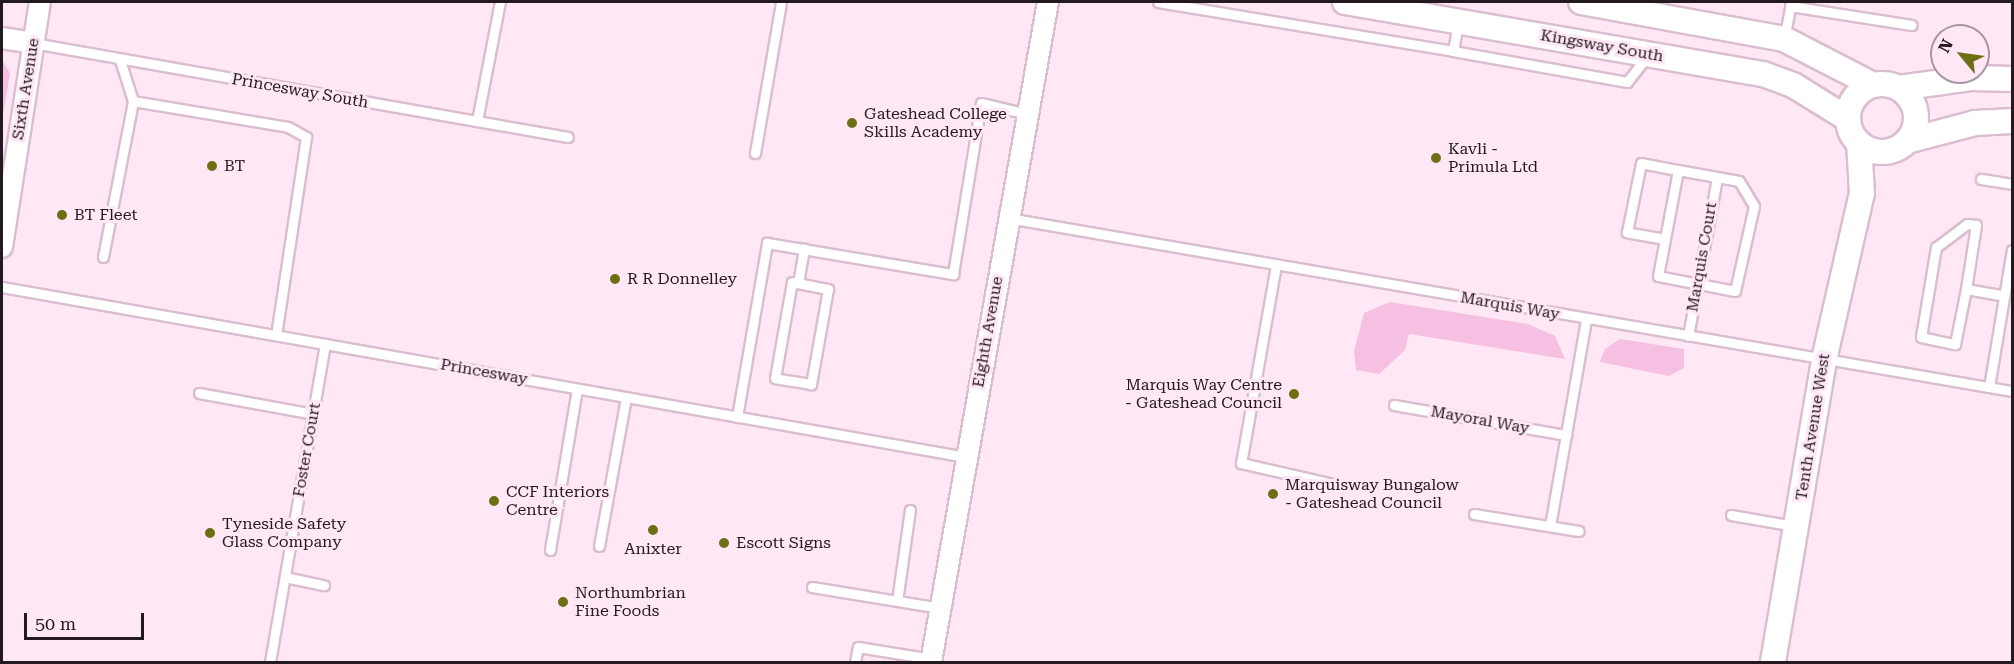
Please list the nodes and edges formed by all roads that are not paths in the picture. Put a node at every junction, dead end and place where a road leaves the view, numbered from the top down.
1 (40, 2) edge
2 (500, 2) edge
3 (781, 2) edge
4 (1048, 2) edge
5 (1158, 2) edge
6 (1345, 2) edge
7 (1581, 2) edge
8 (1791, 4) edge
9 (1458, 21) junction
10 (1912, 25) dead end
11 (2, 38) edge
12 (1784, 39) junction
13 (33, 44) junction
14 (1453, 51) junction
15 (1648, 54) junction
16 (120, 60) junction
17 (2013, 79) edge
18 (1873, 85) junction
19 (1899, 88) junction
20 (133, 101) junction
21 (1027, 114) junction
22 (1848, 119) junction
23 (477, 121) junction
24 (2013, 121) edge
25 (568, 136) dead end
26 (1858, 143) junction
27 (1899, 146) junction
28 (755, 153) dead end
29 (1678, 170) junction
30 (1717, 178) junction
31 (1981, 179) dead end
32 (2013, 184) edge
33 (1862, 193) junction
34 (1008, 218) junction
35 (1665, 239) junction
36 (2, 241) edge
37 (804, 249) junction
38 (2013, 250) edge
39 (103, 257) dead end
40 (1276, 265) junction
41 (798, 283) junction
42 (1697, 284) junction
43 (2, 287) edge
44 (1966, 289) junction
45 (2004, 296) junction
46 (1586, 319) junction
47 (276, 335) junction
48 (1688, 336) junction
49 (326, 344) junction
50 (1824, 360) junction
51 (1989, 387) junction
52 (577, 389) junction
53 (2013, 391) edge
54 (199, 393) dead end
55 (626, 397) junction
56 (1394, 405) dead end
57 (313, 414) junction
58 (737, 417) junction
59 (1566, 435) junction
60 (966, 457) junction
61 (1342, 486) dead end
62 (910, 510) dead end
63 (1474, 514) dead end
64 (1731, 515) dead end
65 (1550, 526) junction
66 (1797, 526) junction
67 (1579, 531) dead end
68 (599, 546) dead end
69 (550, 550) dead end
70 (285, 577) junction
71 (324, 585) dead end
72 (812, 588) dead end
73 (897, 601) junction
74 (940, 608) junction
75 (932, 661) edge
76 (270, 663) edge
77 (855, 663) edge
78 (1773, 663) edge

1 - 13 street, Sixth Avenue
2 - 23 lane
3 - 28 lane
4 - 21 street, Eighth Avenue
5 - 14 lane
6 - 9 street, Kingsway South
7 - 12 street
8 - 10 lane
8 - 12 lane
9 - 14 lane
9 - 15 street, Kingsway South
11 - 13 street
12 - 18 street
13 - 16 lane, Princesway South
13 - 36 street, Sixth Avenue
14 - 15 lane
15 - 22 street, Kingsway South
16 - 20 lane
16 - 23 lane, Princesway South
17 - 19 street
18 - 19 street
18 - 22 street
19 - 27 street
20 - 39 lane
20 - 47 lane
21 - 34 street, Eighth Avenue
21 - 37 lane
22 - 26 street
23 - 25 lane, Princesway South
24 - 27 street
26 - 27 street
26 - 33 street, Tenth Avenue West
27 - 33 street, Tenth Avenue West
29 - 30 lane
29 - 35 lane
29 - 35 lane
30 - 42 lane, Marquis Court
30 - 42 lane
31 - 32 lane
33 - 50 street, Tenth Avenue West
34 - 40 lane, Marquis Way
34 - 60 street, Eighth Avenue
35 - 42 lane
37 - 41 lane
37 - 58 lane
38 - 45 lane
40 - 46 lane, Marquis Way
40 - 61 lane
41 - 41 lane
42 - 48 lane, Marquis Court
43 - 47 lane, Princesway
44 - 44 lane
44 - 45 lane
45 - 51 lane
46 - 48 lane, Marquis Way
46 - 59 lane
47 - 49 lane, Princesway
48 - 50 lane, Marquis Way
49 - 52 lane, Princesway
49 - 57 lane, Foster Court
50 - 51 lane, Marquis Way
50 - 66 street, Tenth Avenue West
51 - 53 lane, Marquis Way
52 - 55 lane, Princesway
52 - 69 lane
54 - 57 lane
55 - 58 lane, Princesway
55 - 68 lane
56 - 59 lane, Mayoral Way
57 - 70 lane, Foster Court
58 - 60 lane, Princesway
59 - 65 lane
60 - 74 street, Eighth Avenue
62 - 73 lane
63 - 65 lane
64 - 66 lane
65 - 67 lane
66 - 78 street, Tenth Avenue West
70 - 71 lane
70 - 76 lane, Foster Court
72 - 73 lane
73 - 74 lane
74 - 75 street, Eighth Avenue
75 - 77 lane

